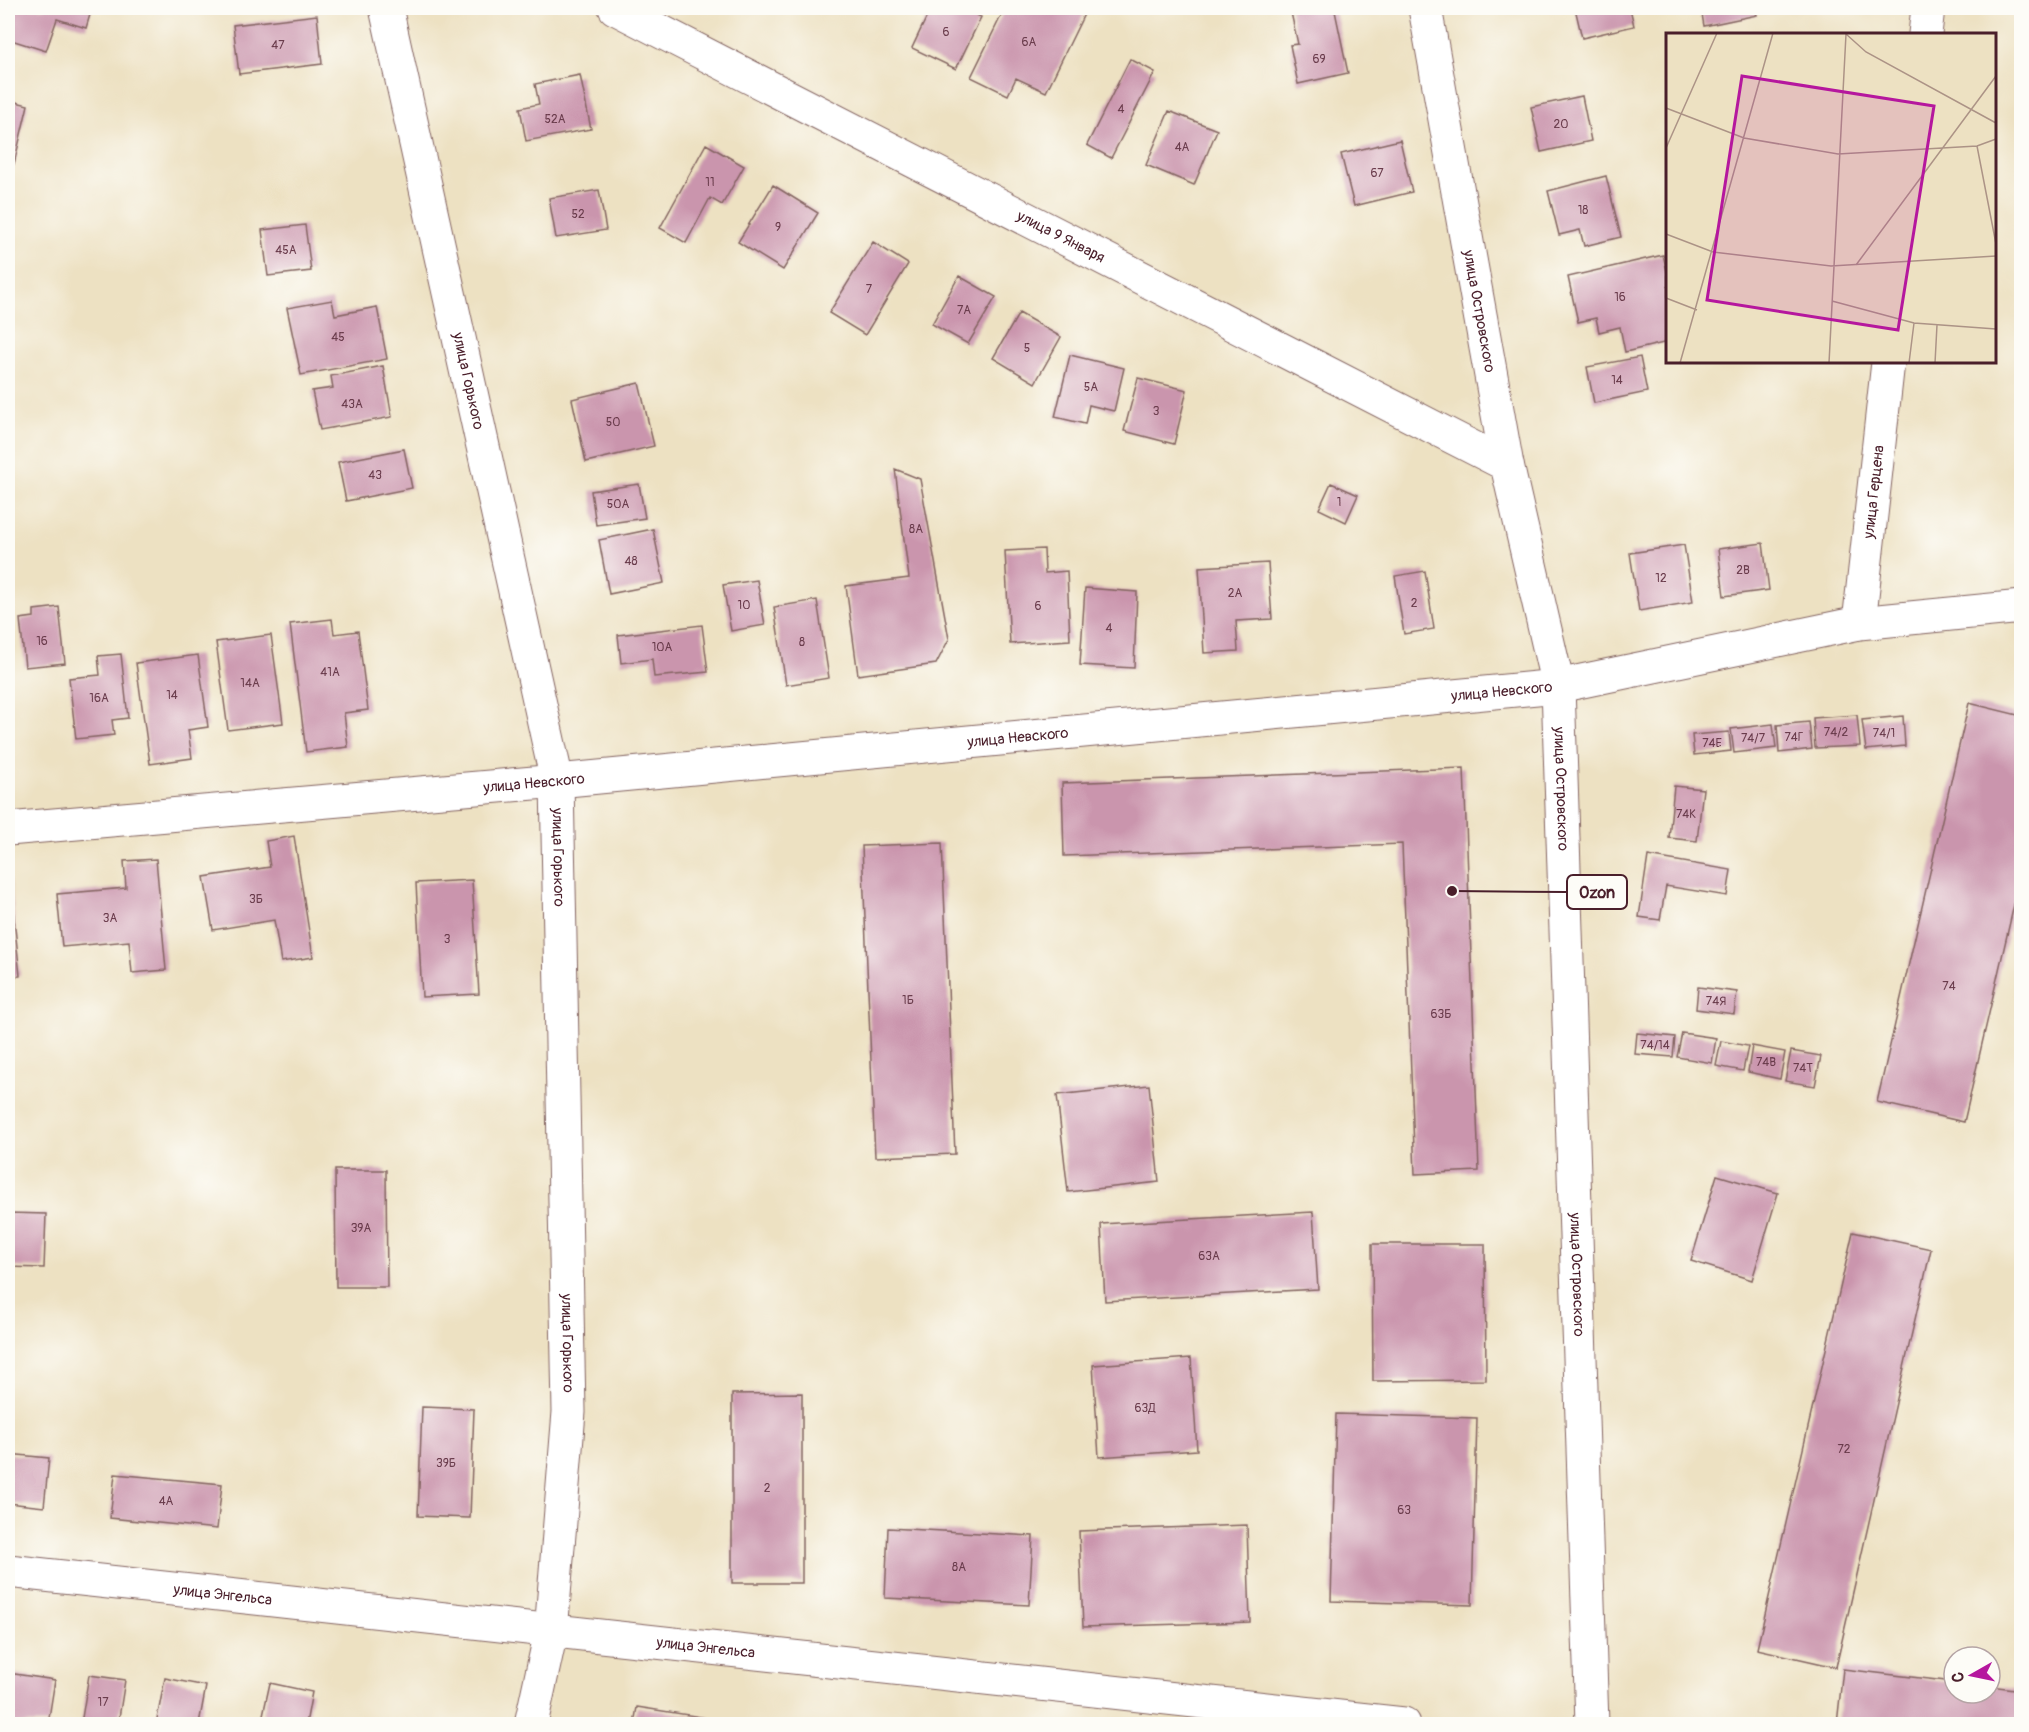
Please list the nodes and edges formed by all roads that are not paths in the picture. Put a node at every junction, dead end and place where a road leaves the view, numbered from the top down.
1 (386, 8) edge
2 (615, 8) edge
3 (1425, 8) edge
4 (1928, 8) edge
5 (1925, 33) edge
6 (1888, 363) edge
7 (1508, 465) junction
8 (2022, 607) edge
9 (1859, 623) junction
10 (1558, 686) junction
11 (556, 780) junction
12 (8, 829) edge
13 (8, 1571) edge
14 (551, 1632) junction
15 (531, 1725) edge
16 (1404, 1725) edge
17 (1592, 1725) edge

1 - 11 street, улица Горького
2 - 7 street, улица 9 Января
3 - 7 street, улица Островского
4 - 5 street
6 - 9 street, улица Герцена
7 - 10 street, улица Островского
8 - 9 street, улица Невского
9 - 10 street, улица Невского
10 - 11 street, улица Невского
10 - 17 street, улица Островского
11 - 12 street, улица Невского
11 - 14 street, улица Горького
13 - 14 street, улица Энгельса
14 - 15 street, улица Горького
14 - 16 street, улица Энгельса

